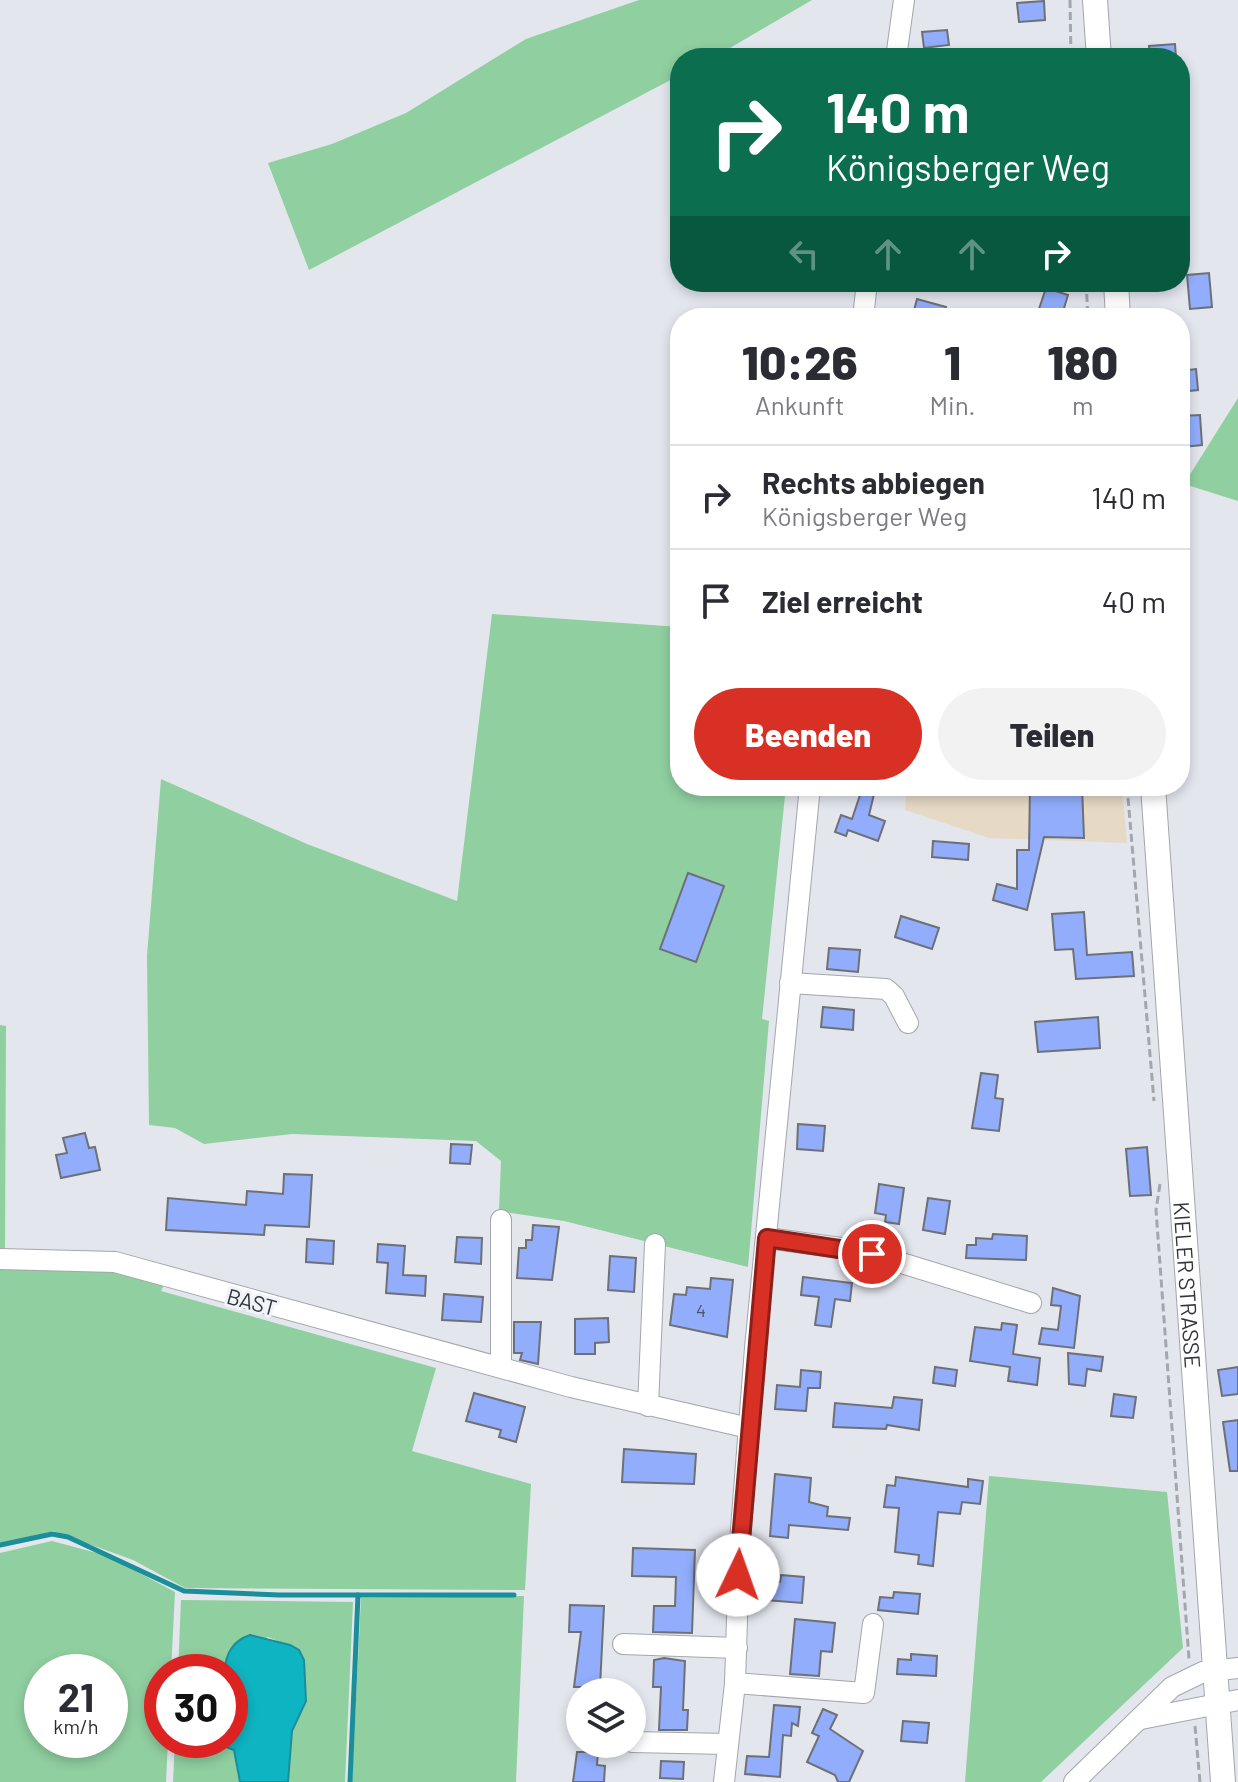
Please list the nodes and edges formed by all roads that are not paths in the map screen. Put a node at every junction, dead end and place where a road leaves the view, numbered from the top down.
1 (904, 0) edge
2 (1095, 0) edge
3 (897, 48) edge
4 (1098, 48) edge
5 (809, 796) edge
6 (1154, 796) edge
7 (790, 983) junction
8 (908, 1023) dead end
9 (501, 1220) dead end
10 (767, 1238) junction
11 (655, 1244) dead end
12 (0, 1259) edge
13 (1031, 1303) dead end
14 (501, 1367) junction
15 (648, 1406) junction
16 (749, 1428) junction
17 (873, 1624) dead end
18 (623, 1644) dead end
19 (737, 1648) junction
20 (1214, 1672) edge
21 (735, 1683) junction
22 (1216, 1705) edge
23 (1141, 1719) junction
24 (646, 1742) edge
25 (727, 1744) junction
26 (724, 1782) edge
27 (1074, 1782) edge
28 (1223, 1782) edge

1 - 3 street
2 - 4 main road
5 - 7 street
6 - 20 main road, KIELER STRASSE
7 - 8 street
7 - 10 street
9 - 14 street
10 - 13 street
10 - 16 street
11 - 15 street
12 - 14 street, BAST
14 - 15 street, BAST
15 - 16 street, BAST
16 - 19 street
17 - 21 street
18 - 19 street
19 - 21 street
20 - 22 main road, KIELER STRASSE
20 - 23 street
21 - 25 street
22 - 23 street
22 - 28 main road, KIELER STRASSE
23 - 27 street
24 - 25 street
25 - 26 street

